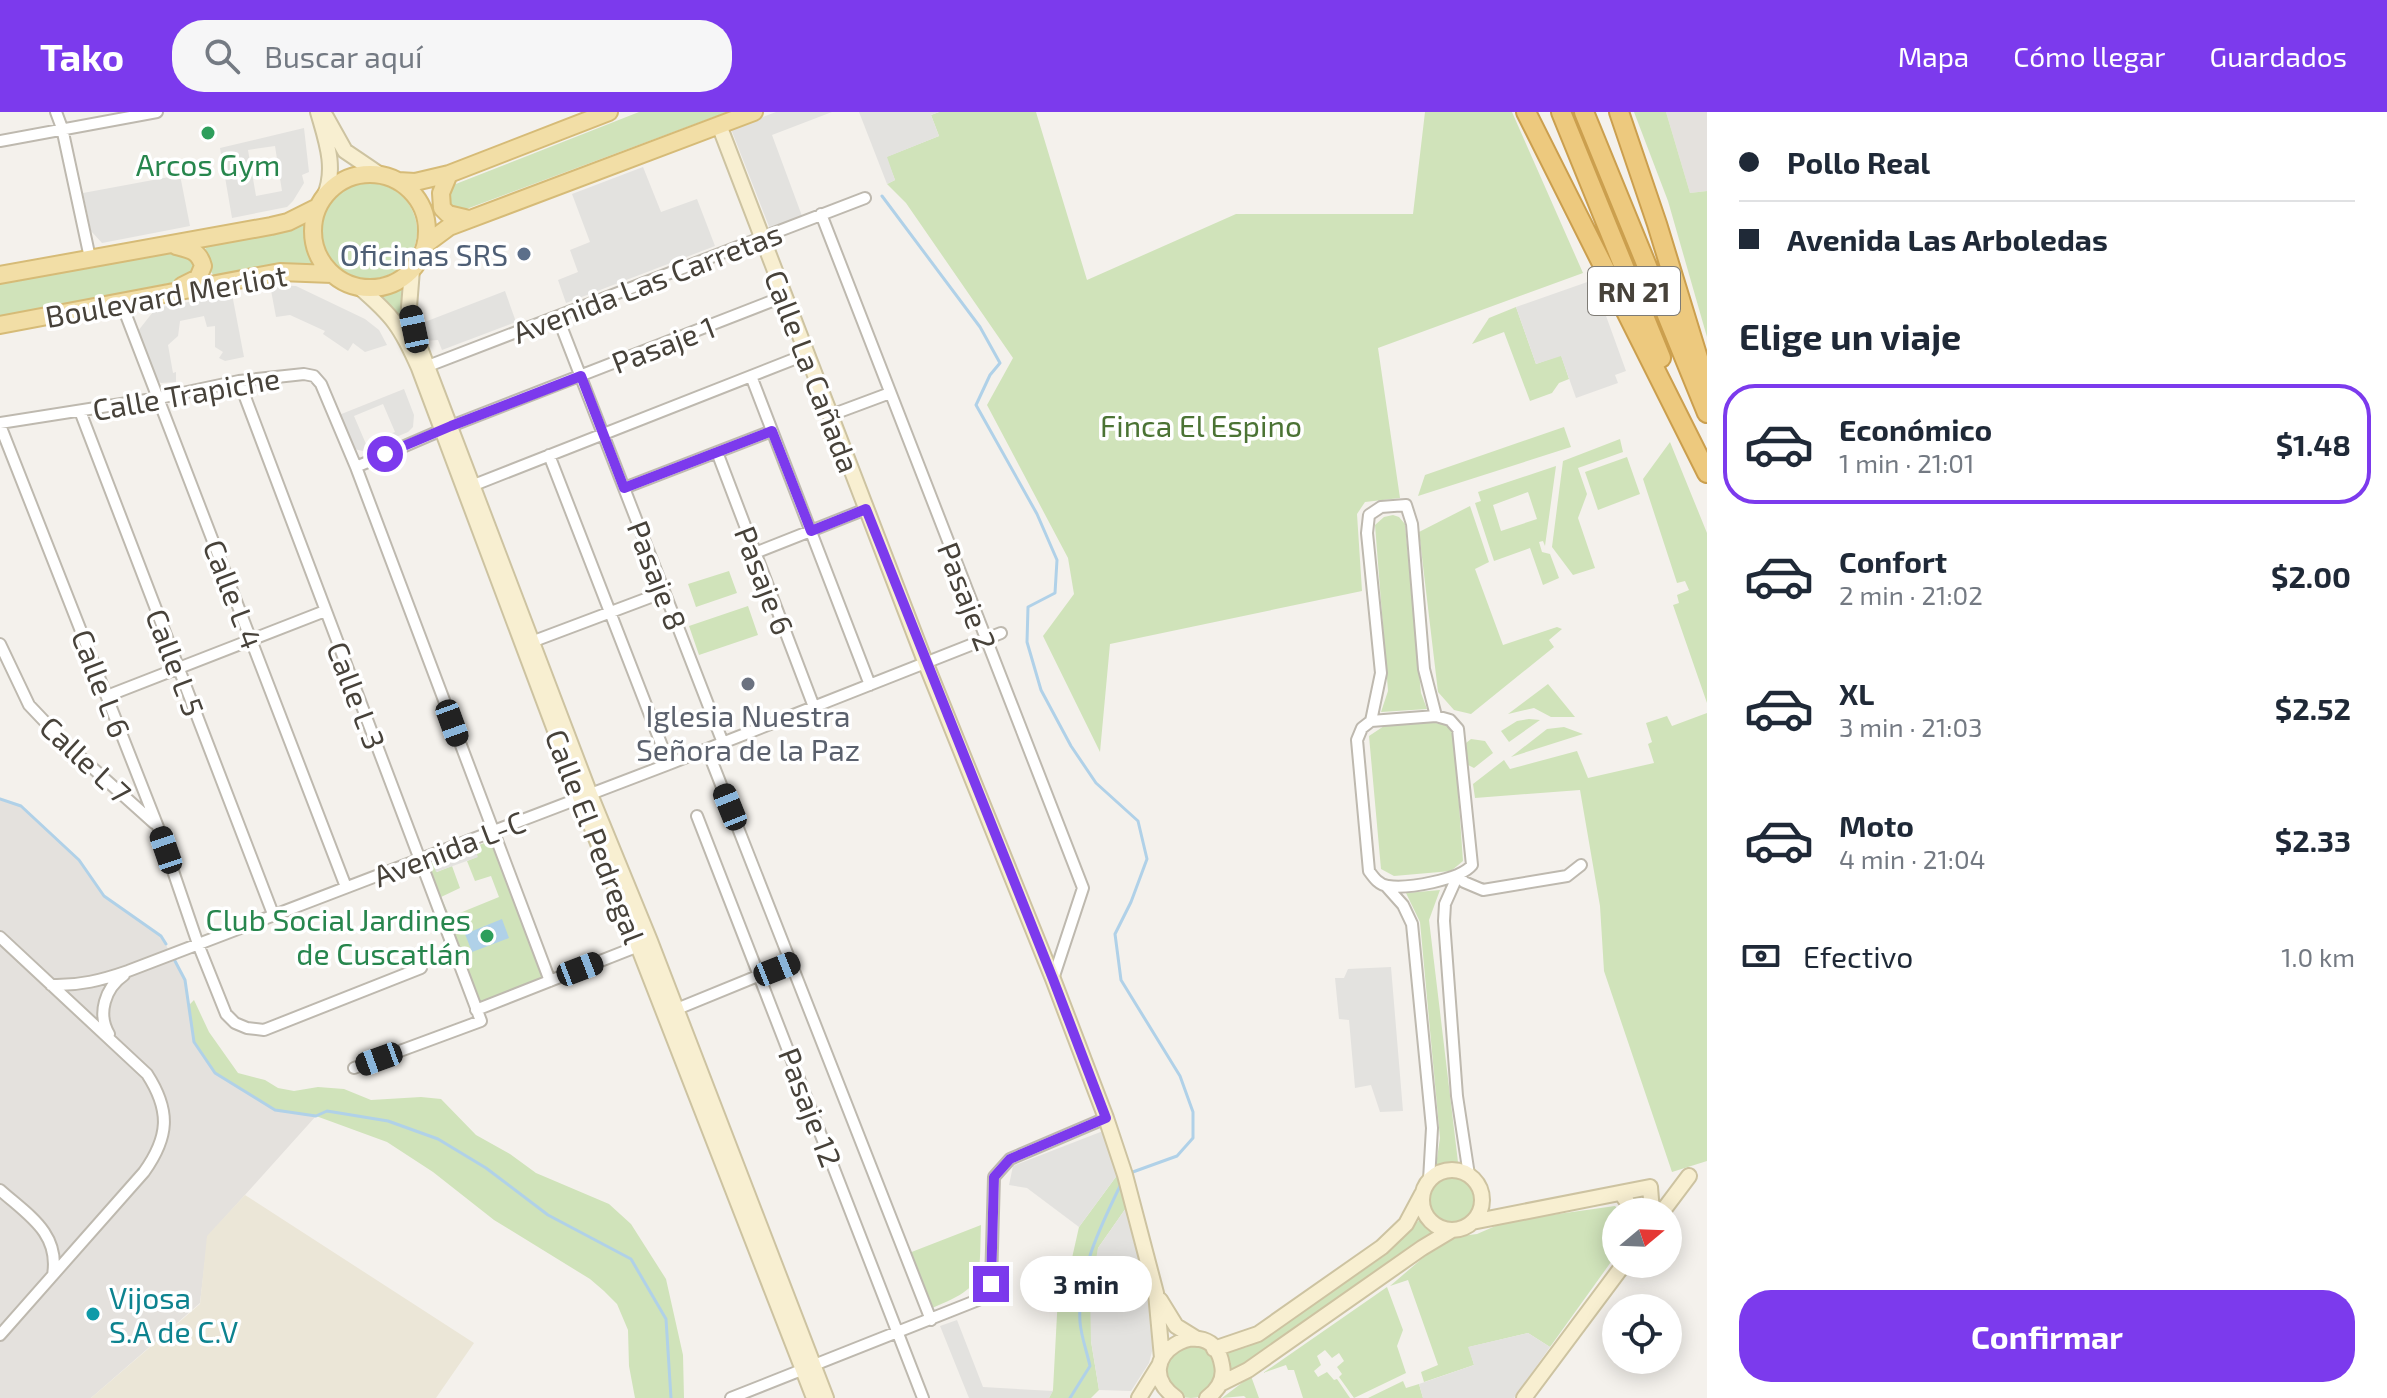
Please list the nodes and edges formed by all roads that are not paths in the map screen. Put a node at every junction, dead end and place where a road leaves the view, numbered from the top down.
1 (56, 112) edge
2 (157, 112) edge
3 (320, 112) edge
4 (609, 112) edge
5 (754, 112) edge
6 (1526, 112) edge
7 (1561, 112) edge
8 (1584, 112) edge
9 (1619, 112) edge
10 (719, 125) junction
11 (62, 128) junction
12 (0, 141) edge
13 (379, 174) junction
14 (449, 174) junction
15 (398, 181) junction
16 (324, 195) junction
17 (865, 198) dead end
18 (821, 214) junction
19 (469, 219) junction
20 (761, 238) junction
21 (170, 244) junction
22 (426, 244) junction
23 (90, 258) junction
24 (412, 270) junction
25 (332, 274) junction
26 (0, 275) edge
27 (359, 287) junction
28 (170, 292) junction
29 (785, 296) junction
30 (121, 302) junction
31 (558, 318) junction
32 (0, 325) edge
33 (807, 354) junction
34 (428, 366) junction
35 (581, 376) junction
36 (751, 376) junction
37 (239, 381) junction
38 (1707, 386) edge
39 (890, 393) junction
40 (159, 398) junction
41 (80, 411) junction
42 (1707, 413) edge
43 (831, 415) junction
44 (0, 424) edge
45 (446, 428) junction
46 (772, 431) junction
47 (603, 434) junction
48 (717, 452) junction
49 (549, 455) junction
50 (356, 467) junction
51 (1707, 472) edge
52 (474, 485) junction
53 (624, 488) junction
54 (866, 509) junction
55 (811, 531) junction
56 (755, 553) junction
57 (664, 592) junction
58 (325, 611) junction
59 (610, 612) junction
60 (1001, 633) dead end
61 (985, 639) junction
62 (251, 640) junction
63 (534, 641) junction
64 (0, 644) edge
65 (926, 664) junction
66 (178, 668) junction
67 (870, 685) junction
68 (107, 696) junction
69 (814, 707) junction
70 (1436, 716) junction
71 (1371, 721) junction
72 (723, 743) junction
73 (707, 749) junction
74 (669, 764) junction
75 (584, 795) junction
76 (697, 816) dead end
77 (158, 827) junction
78 (493, 832) junction
79 (419, 860) junction
80 (1581, 865) dead end
81 (1458, 875) junction
82 (1386, 886) junction
83 (346, 887) junction
84 (273, 914) junction
85 (0, 937) edge
86 (645, 943) junction
87 (198, 944) junction
88 (792, 962) junction
89 (421, 968) dead end
90 (128, 971) junction
91 (761, 975) junction
92 (1053, 979) junction
93 (550, 981) junction
94 (51, 985) junction
95 (476, 1010) junction
96 (671, 1012) junction
97 (117, 1046) junction
98 (354, 1068) dead end
99 (1106, 1118) junction
100 (1469, 1175) junction
101 (1689, 1176) dead end
102 (1429, 1180) junction
103 (0, 1190) edge
104 (1621, 1193) junction
105 (1422, 1194) junction
106 (1624, 1198) edge
107 (1651, 1198) edge
108 (1672, 1198) edge
109 (1482, 1199) junction
110 (1505, 1214) junction
111 (1472, 1222) junction
112 (1452, 1230) junction
113 (52, 1277) junction
114 (1614, 1278) edge
115 (1156, 1293) junction
116 (931, 1320) junction
117 (897, 1333) junction
118 (0, 1335) edge
119 (1200, 1340) junction
120 (1214, 1349) junction
121 (1161, 1361) junction
122 (808, 1368) junction
123 (1220, 1384) junction
124 (731, 1398) edge
125 (814, 1398) edge
126 (826, 1398) edge
127 (923, 1398) edge
128 (1139, 1398) edge
129 (1176, 1398) edge
130 (1207, 1398) edge
131 (1524, 1398) edge

1 - 11 street
2 - 11 street
3 - 13 main road
3 - 16 main road
4 - 14 main road
5 - 10 main road
6 - 51 highway
7 - 51 highway, RN 21
8 - 42 highway, RN 21
9 - 38 highway
10 - 19 main road
10 - 20 main road, Calle La Cañada
11 - 12 street
11 - 23 street
13 - 15 main road
13 - 16 main road
14 - 15 main road
14 - 19 main road
15 - 22 main road
16 - 21 main road, Boulevard Merliot
16 - 25 main road
17 - 18 street, Avenida Las Carretas
18 - 20 street, Avenida Las Carretas
18 - 39 street, Pasaje 2
19 - 22 main road
20 - 29 main road, Calle La Cañada
20 - 31 street, Avenida Las Carretas
21 - 23 main road, Boulevard Merliot
21 - 28 main road
22 - 24 main road
23 - 26 main road, Boulevard Merliot
24 - 27 main road
24 - 34 main road, Calle El Pedregal
25 - 27 main road
25 - 28 main road, Boulevard Merliot
27 - 45 main road, Calle El Pedregal
28 - 30 main road, Boulevard Merliot
29 - 33 main road, Calle La Cañada
29 - 35 street, Pasaje 1
30 - 32 main road, Boulevard Merliot
30 - 40 street, Calle L 4
31 - 34 street, Avenida Las Carretas
31 - 35 street, Pasaje 8
33 - 36 street
33 - 43 main road, Calle La Cañada
34 - 45 main road, Calle El Pedregal
35 - 45 street, Pasaje 1
35 - 47 street, Pasaje 8
36 - 46 street
36 - 47 street
37 - 40 street, Calle Trapiche
37 - 50 street, Calle Trapiche
37 - 58 street, Calle L 3
39 - 43 street
39 - 61 street, Pasaje 2
40 - 41 street, Calle Trapiche
40 - 62 street, Calle L 4
41 - 44 street, Calle Trapiche
41 - 66 street, Calle L 5
43 - 54 main road, Calle La Cañada
44 - 68 street, Calle L 6
45 - 50 street, Pasaje 1
45 - 52 main road, Calle El Pedregal
45 - 75 main road, Calle El Pedregal
46 - 48 street
46 - 55 street
47 - 49 street
47 - 53 street, Pasaje 8
48 - 53 street
48 - 56 street, Pasaje 6
49 - 52 street
49 - 59 street
50 - 78 street, Calle Trapiche
52 - 63 main road, Calle El Pedregal
53 - 57 street, Pasaje 8
54 - 55 street
54 - 65 main road, Calle La Cañada
55 - 56 street
55 - 67 street
56 - 69 street, Pasaje 6
57 - 59 street
57 - 72 street, Pasaje 8
58 - 62 street
58 - 79 street, Calle L 3
59 - 63 street
59 - 74 street
60 - 61 street, Avenida L-C
61 - 65 street, Avenida L-C
61 - 92 street, Pasaje 2
62 - 66 street
62 - 83 street, Calle L 4
63 - 75 main road, Calle El Pedregal
64 - 77 street, Calle L 7
65 - 67 street, Avenida L-C
65 - 92 main road, Calle La Cañada
66 - 68 street
66 - 84 street, Calle L 5
67 - 69 street, Avenida L-C
68 - 77 street, Calle L 6
69 - 72 street, Avenida L-C
70 - 71 street
70 - 71 street
70 - 81 street
71 - 82 street
72 - 73 street, Avenida L-C
73 - 74 street, Avenida L-C
73 - 88 street
74 - 75 street, Avenida L-C
75 - 78 street, Avenida L-C
75 - 86 main road, Calle El Pedregal
76 - 91 street, Pasaje 12
77 - 87 street, Calle L 6
78 - 79 street, Avenida L-C
78 - 93 street, Calle Trapiche
79 - 83 street, Avenida L-C
79 - 95 street, Calle L 3
80 - 81 street
81 - 82 street
81 - 100 street
82 - 102 street
83 - 84 street, Avenida L-C
84 - 87 street, Avenida L-C
85 - 94 street
86 - 93 street
86 - 96 main road, Calle El Pedregal
87 - 89 street, Calle L 6
87 - 90 street, Avenida L-C
88 - 91 street
88 - 116 street
90 - 94 street, Avenida L-C
90 - 97 street
91 - 96 street
91 - 117 street, Pasaje 12
92 - 99 main road, Calle La Cañada
93 - 95 street
94 - 97 street
95 - 98 street
96 - 122 main road, Calle El Pedregal
97 - 113 street
99 - 115 main road, Calle La Cañada
99 - 116 street
100 - 102 main road
100 - 109 main road
101 - 108 main road
102 - 105 main road
103 - 113 street
104 - 106 main road
104 - 107 main road
104 - 110 main road
105 - 112 main road
105 - 120 main road
109 - 110 main road
109 - 111 main road
110 - 111 main road
111 - 112 main road
112 - 123 main road
113 - 118 street
114 - 131 main road
115 - 119 main road, Calle La Cañada
115 - 121 main road, Calle La Cañada
116 - 117 street
117 - 122 street
117 - 127 street, Pasaje 12
119 - 120 main road, Calle La Cañada
119 - 121 main road
120 - 123 main road
121 - 128 main road
121 - 129 main road, Calle La Cañada
122 - 124 street
122 - 125 main road, Calle El Pedregal
122 - 126 main road, Calle El Pedregal
123 - 130 main road

